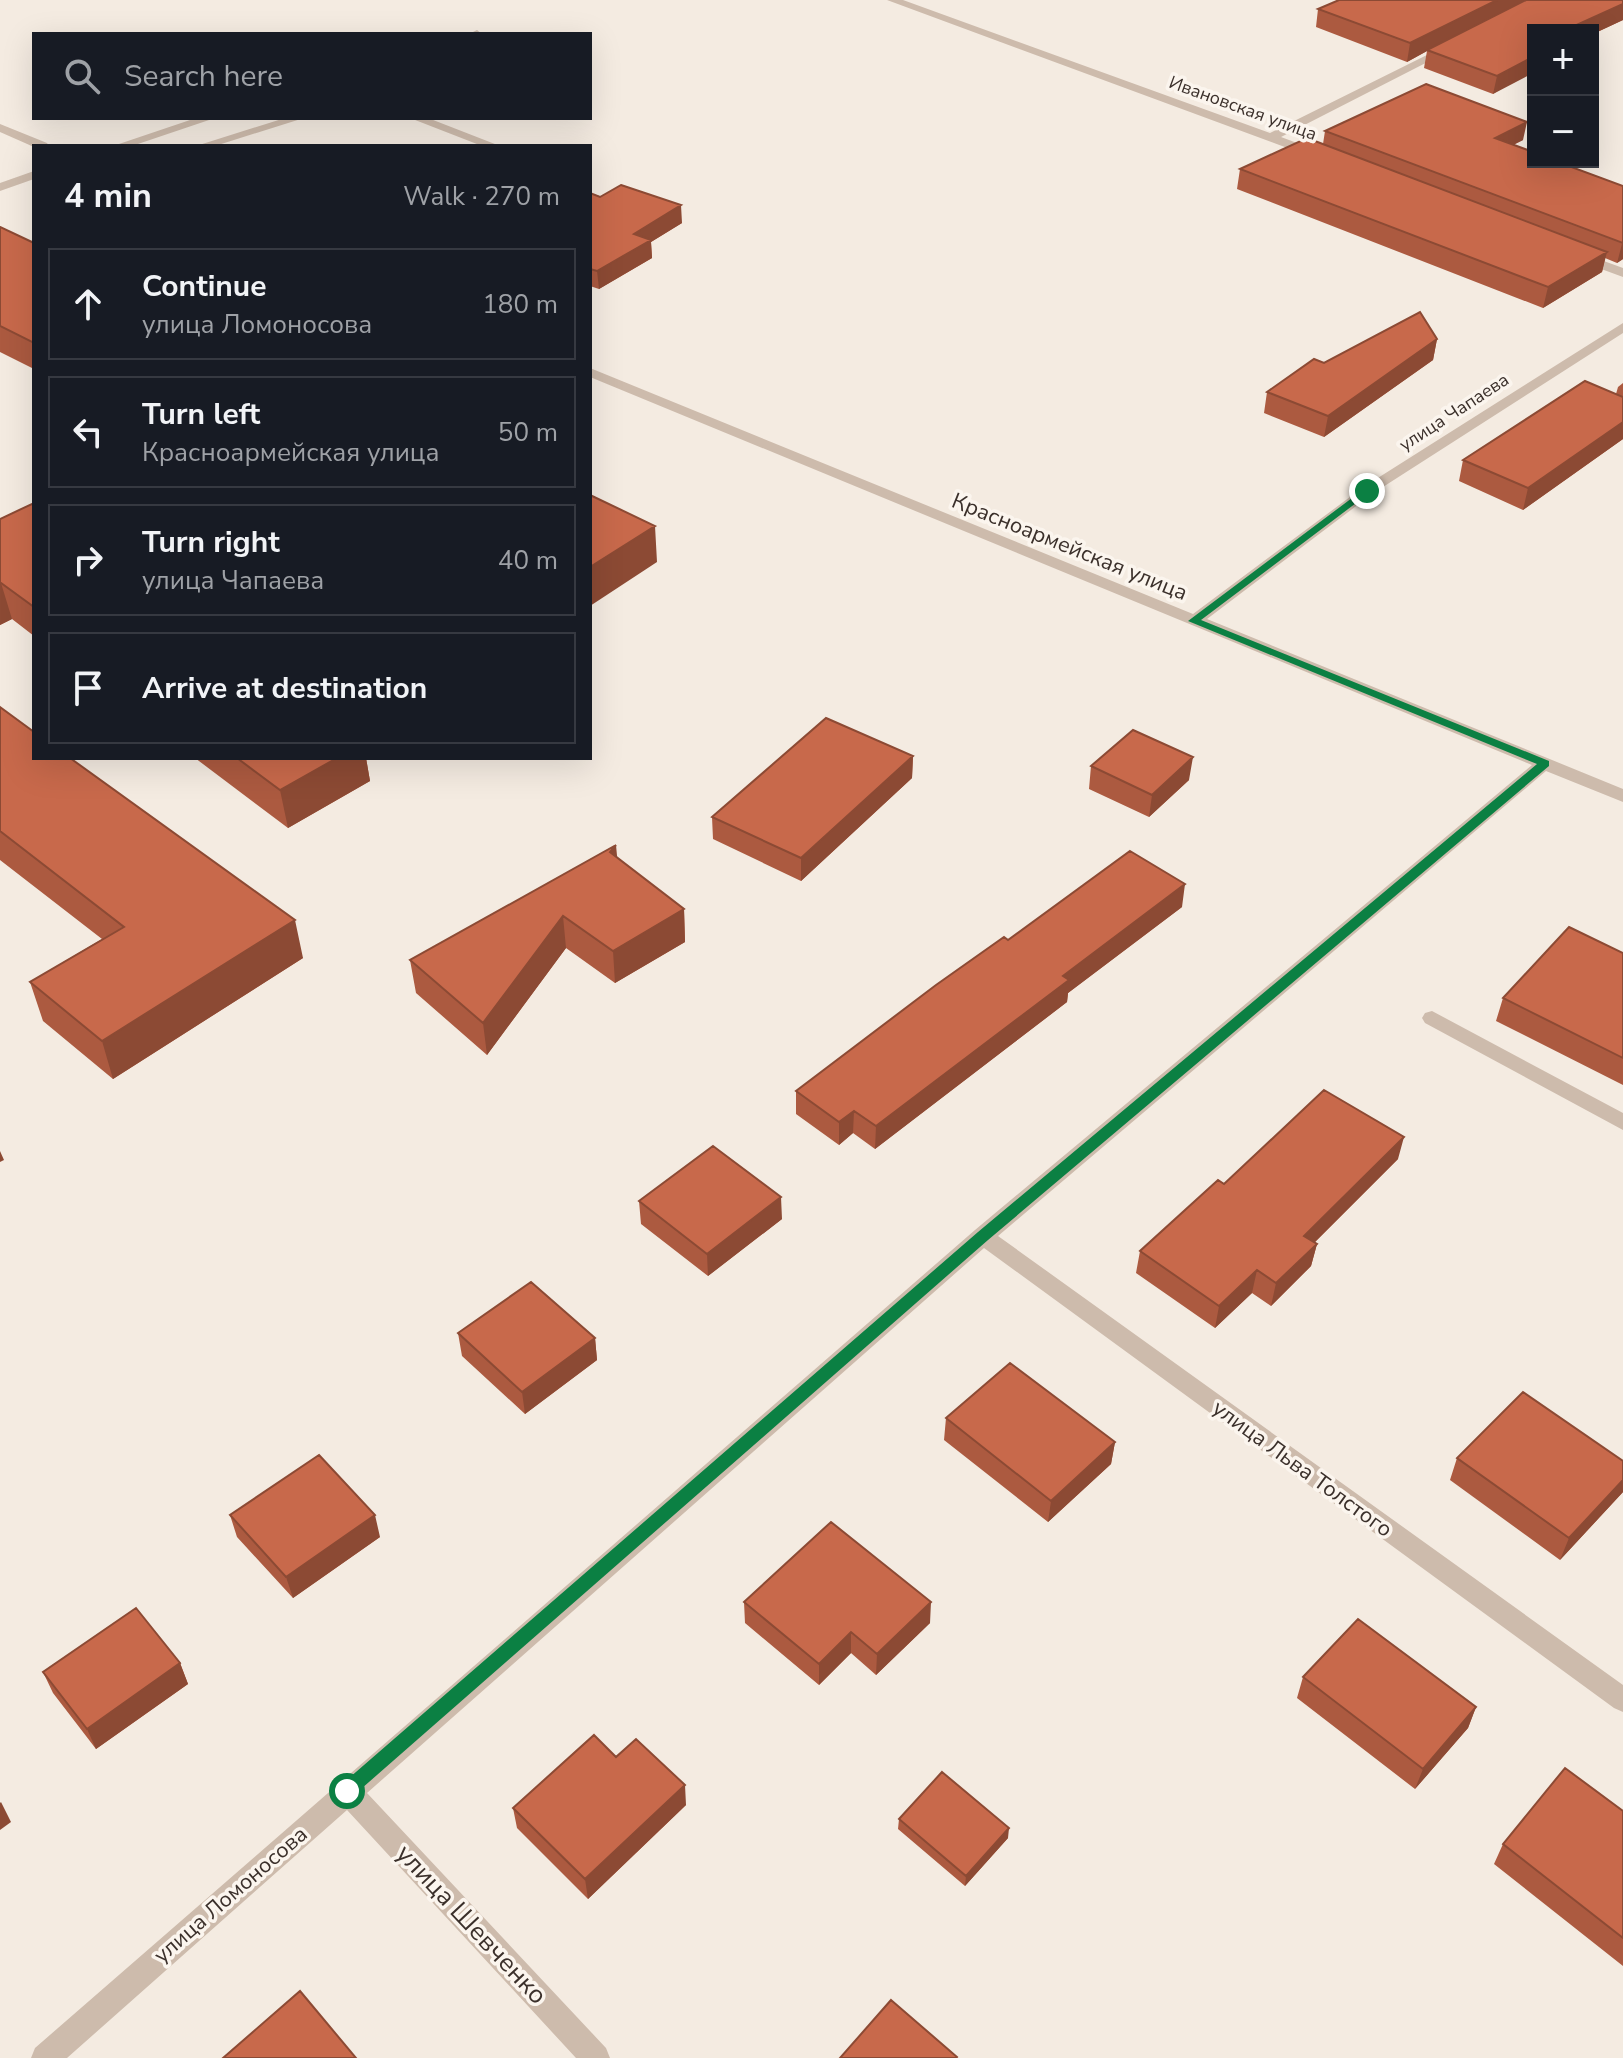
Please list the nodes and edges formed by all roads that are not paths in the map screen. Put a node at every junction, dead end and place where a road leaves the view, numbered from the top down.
1 (893, 0) edge
2 (924, 0) edge
3 (908, 6) junction
4 (1463, 41) edge
5 (203, 120) edge
6 (291, 120) edge
7 (422, 120) edge
8 (0, 128) edge
9 (1272, 137) junction
10 (38, 144) edge
11 (125, 144) edge
12 (209, 144) edge
13 (488, 144) edge
14 (1330, 160) edge
15 (32, 176) edge
16 (0, 187) edge
17 (1564, 250) edge
18 (1623, 273) edge
19 (1623, 327) edge
20 (592, 373) edge
21 (1194, 621) junction
22 (1545, 763) junction
23 (1623, 796) edge
24 (1432, 1018) dead end
25 (1623, 1122) edge
26 (983, 1236) junction
27 (1623, 1700) edge
28 (347, 1791) junction
29 (45, 2058) edge
30 (596, 2058) edge

1 - 3 street, Ивановская улица
2 - 3 street
3 - 9 street, Ивановская улица
4 - 9 street
5 - 11 street
6 - 12 street
7 - 13 street
8 - 10 street
9 - 14 street, Ивановская улица
15 - 16 street
17 - 18 street
19 - 21 street, улица Чапаева
20 - 21 street, Красноармейская улица
21 - 22 street, Красноармейская улица
22 - 23 street, Красноармейская улица
22 - 26 street, улица Ломоносова
24 - 25 street
26 - 27 street, улица Льва Толстого
26 - 28 street, улица Ломоносова
28 - 29 street, улица Ломоносова
28 - 30 street, улица Шевченко

